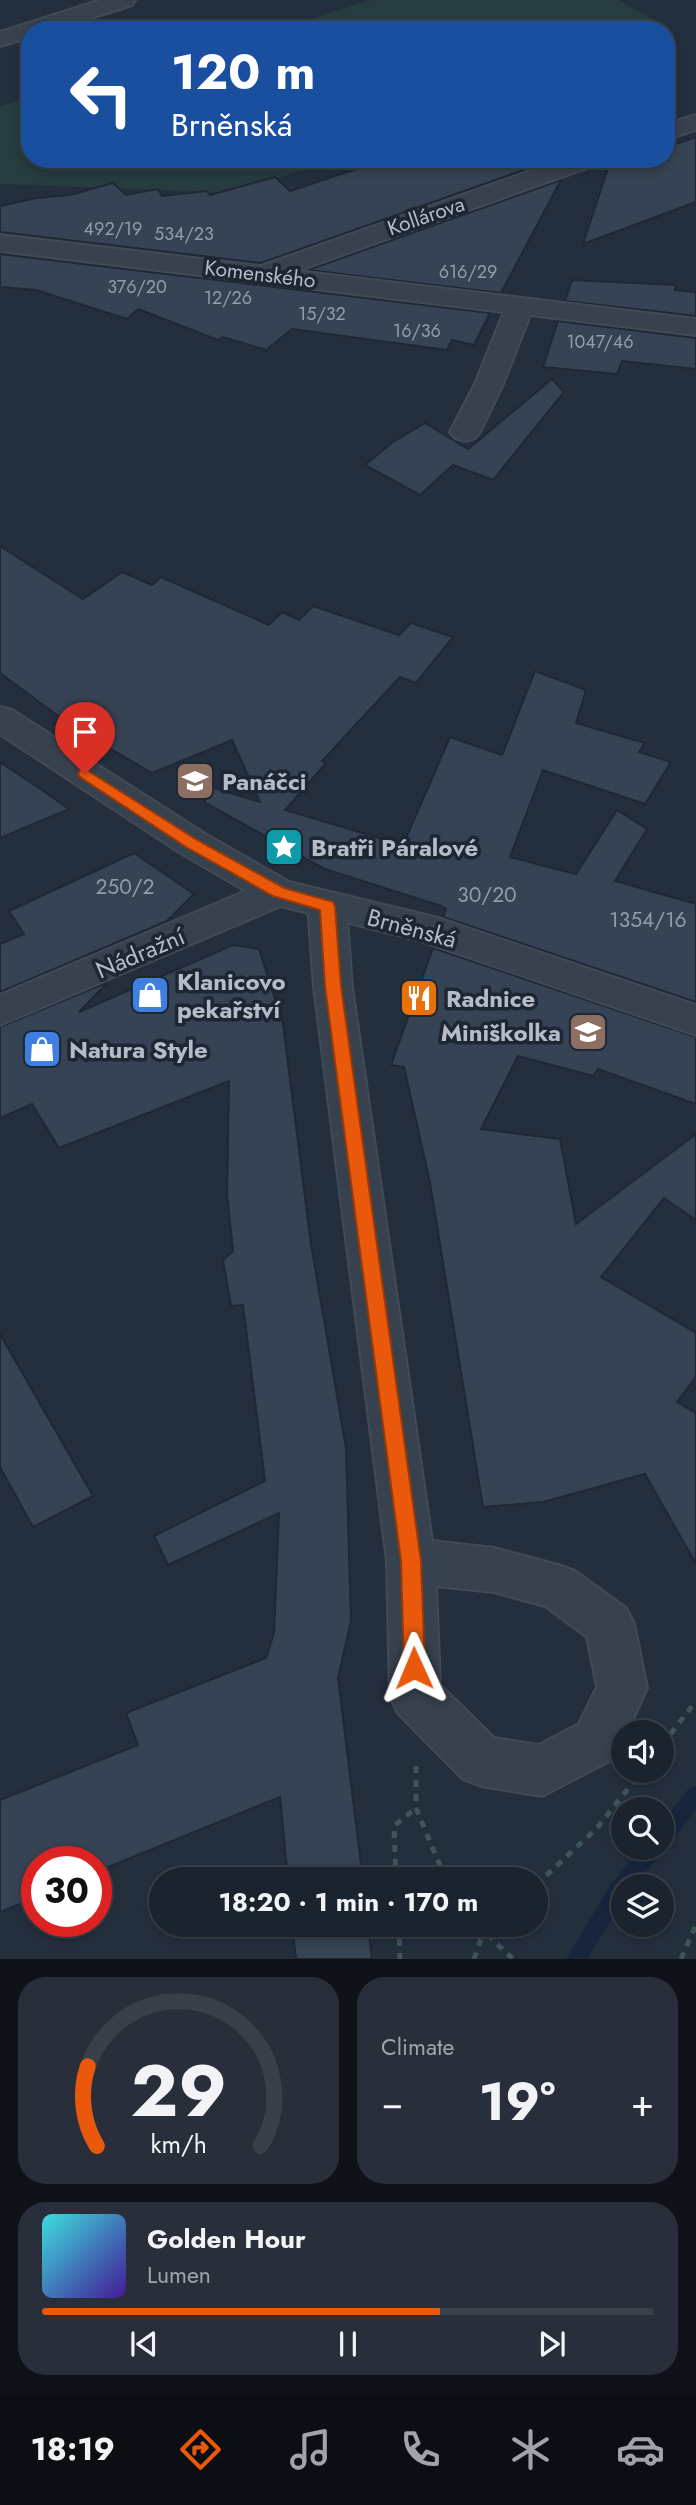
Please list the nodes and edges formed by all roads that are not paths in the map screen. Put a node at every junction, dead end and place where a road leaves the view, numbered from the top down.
1 (124, 0) edge
2 (55, 21) edge
3 (21, 32) edge
4 (0, 38) edge
5 (696, 122) edge
6 (675, 129) edge
7 (563, 168) edge
8 (0, 243) edge
9 (262, 274) junction
10 (520, 307) junction
11 (696, 327) edge
12 (465, 432) dead end
13 (0, 718) edge
14 (278, 892) junction
15 (327, 906) junction
16 (0, 1011) edge
17 (696, 1020) edge
18 (411, 1561) junction

1 - 2 street
3 - 4 street
5 - 6 street
7 - 9 street, Kollárova
8 - 9 street, Komenského
9 - 10 street, Komenského
10 - 11 street, Komenského
10 - 12 street
13 - 14 street, Brněnská
14 - 15 street, Brněnská
14 - 16 street, Nádražní
15 - 17 street, Brněnská
15 - 18 street
18 - 18 street

